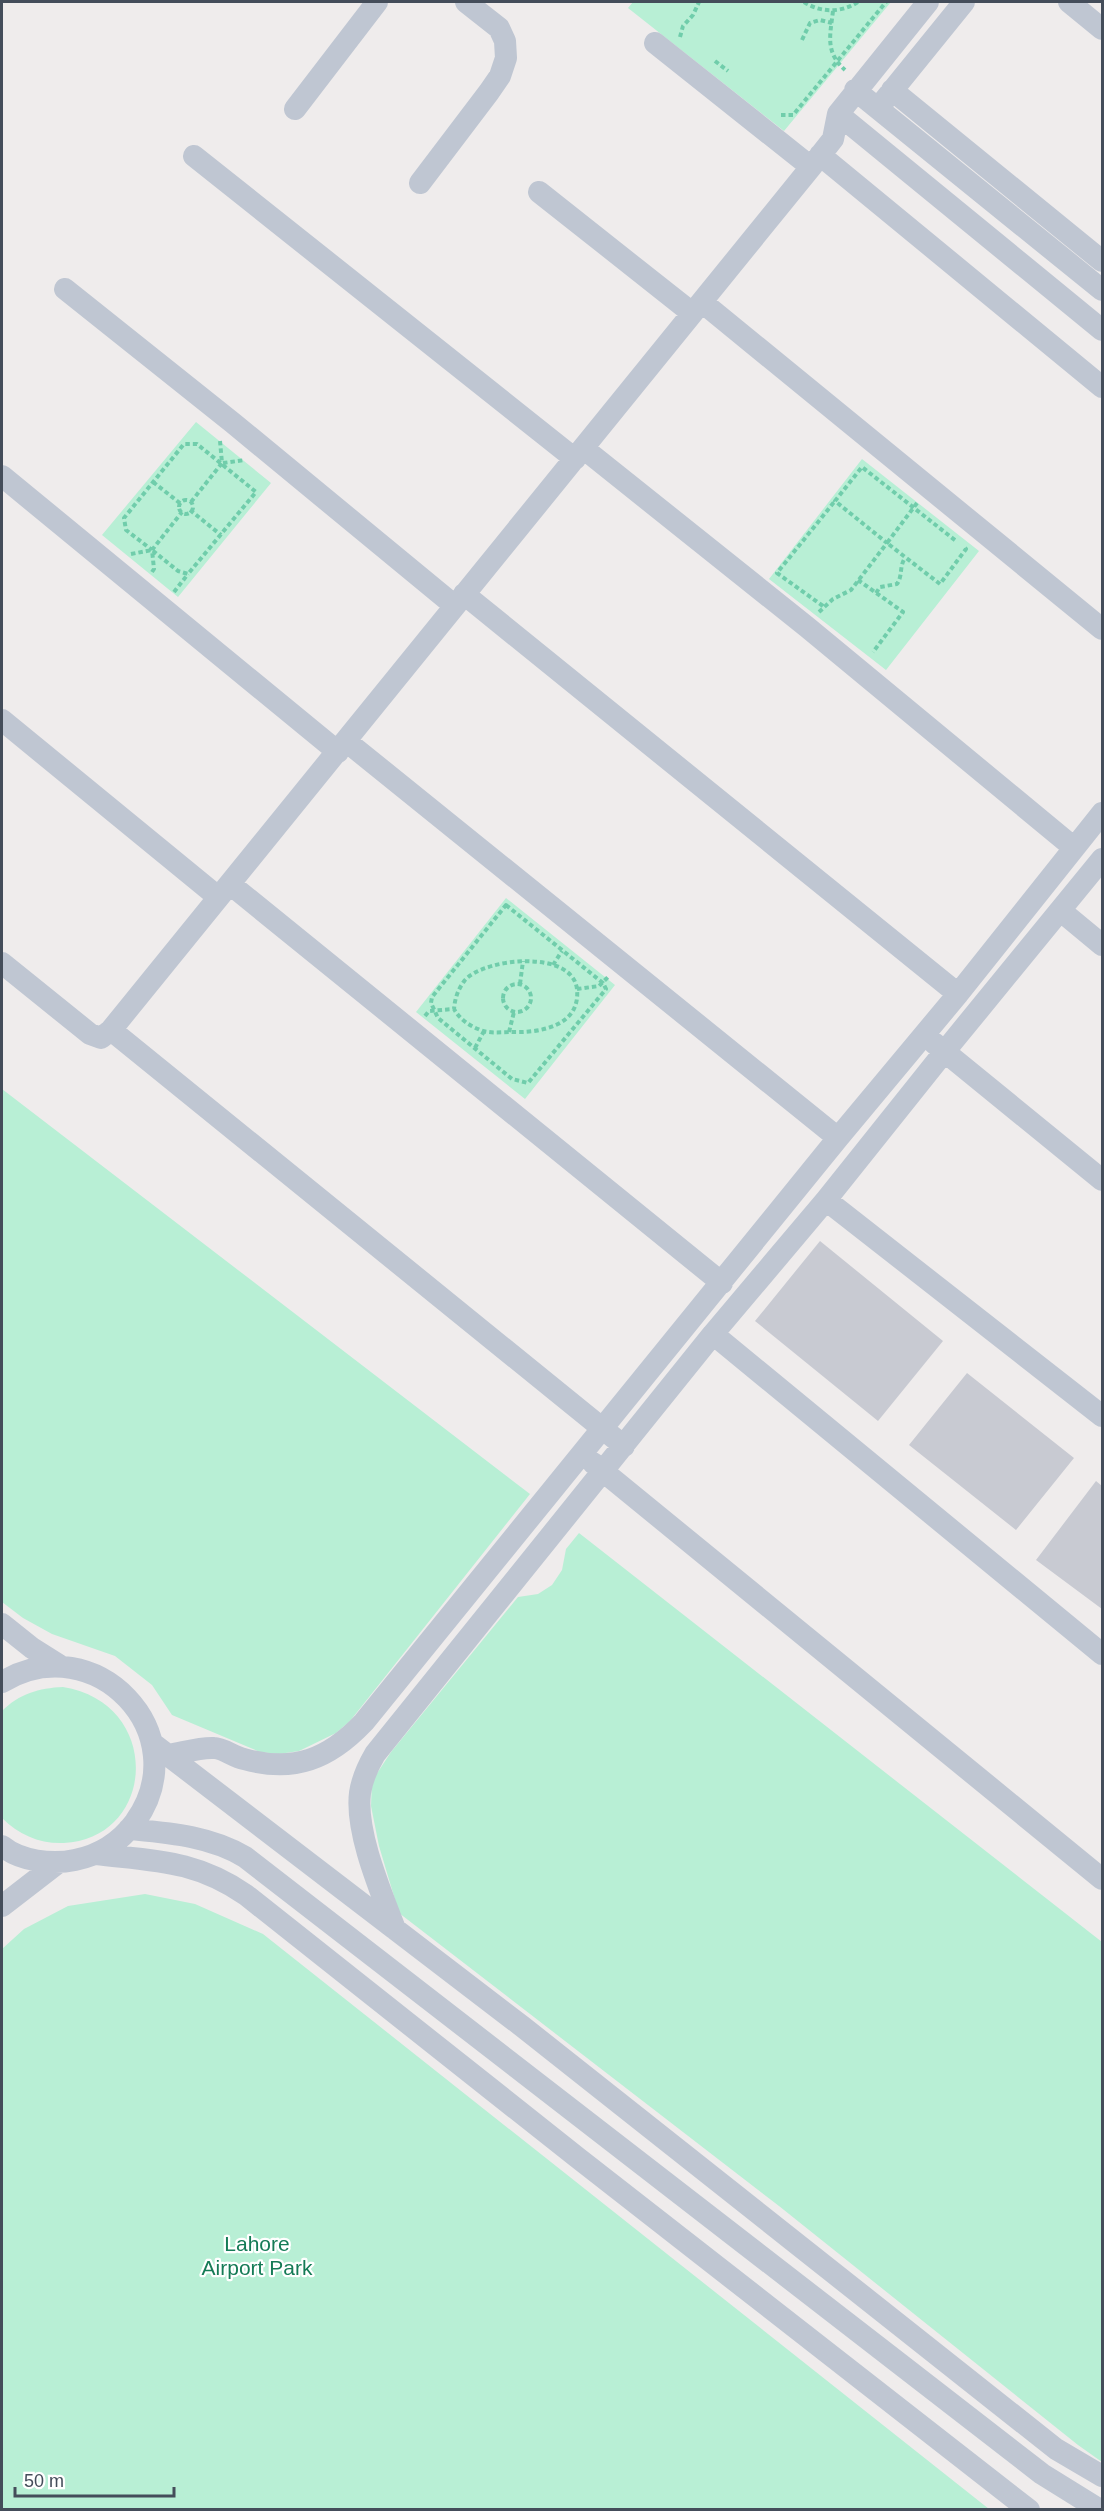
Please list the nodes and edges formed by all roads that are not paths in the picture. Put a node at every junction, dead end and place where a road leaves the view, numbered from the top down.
1 (377, 2) edge
2 (466, 2) edge
3 (928, 2) edge
4 (964, 2) edge
5 (1069, 2) edge
6 (1102, 28) edge
7 (655, 43) dead end
8 (858, 87) junction
9 (885, 99) junction
10 (295, 109) dead end
11 (838, 114) junction
12 (858, 130) junction
13 (821, 154) junction
14 (194, 156) dead end
15 (420, 183) dead end
16 (539, 192) dead end
17 (1102, 261) edge
18 (65, 290) dead end
19 (1102, 290) edge
20 (697, 307) junction
21 (1102, 330) edge
22 (1102, 387) edge
23 (579, 454) junction
24 (2, 476) edge
25 (459, 600) junction
26 (1102, 628) edge
27 (2, 720) edge
28 (342, 747) junction
29 (1102, 813) edge
30 (1073, 847) junction
31 (1102, 859) edge
32 (224, 891) junction
33 (1061, 911) junction
34 (1102, 945) edge
35 (2, 963) edge
36 (958, 994) junction
37 (111, 1030) junction
38 (924, 1035) junction
39 (945, 1051) junction
40 (838, 1138) junction
41 (1102, 1180) edge
42 (826, 1200) junction
43 (722, 1283) junction
44 (712, 1334) junction
45 (1102, 1416) edge
46 (602, 1431) junction
47 (624, 1446) junction
48 (582, 1454) junction
49 (604, 1471) junction
50 (2, 1624) edge
51 (1102, 1654) edge
52 (59, 1665) junction
53 (2, 1682) edge
54 (160, 1749) junction
55 (129, 1829) junction
56 (2, 1846) edge
57 (96, 1854) junction
58 (59, 1862) junction
59 (1102, 1879) edge
60 (2, 1906) edge
61 (395, 1929) junction
62 (1102, 2476) edge
63 (1029, 2510) edge
64 (1100, 2510) edge

1 - 10 street
2 - 15 street
3 - 8 street
4 - 9 street
5 - 6 street
7 - 13 street
8 - 9 street
8 - 11 street
9 - 12 street
9 - 17 street
9 - 19 street
11 - 12 street
11 - 13 street
12 - 13 street
12 - 21 street
13 - 20 street
13 - 22 street
14 - 23 street
16 - 20 street
18 - 25 street
20 - 23 street
20 - 26 street
23 - 25 street
23 - 30 street
24 - 28 street
25 - 28 street
25 - 36 street
27 - 32 street
28 - 32 street
28 - 40 street
29 - 30 street
30 - 36 street
31 - 33 street
32 - 37 street
32 - 43 street
33 - 34 street
33 - 39 street
35 - 37 street
36 - 38 street
37 - 46 street
38 - 39 street
38 - 40 street
39 - 41 street
39 - 42 street
40 - 43 street
42 - 44 street
42 - 45 street
43 - 46 street
44 - 47 street
44 - 51 street
46 - 47 street
46 - 48 street
47 - 49 street
48 - 49 street
48 - 54 street
49 - 59 street
49 - 61 street
50 - 52 street
52 - 53 street
52 - 54 street
54 - 55 street
54 - 61 street
55 - 57 street
55 - 64 street
56 - 58 street
57 - 58 street
57 - 63 street
58 - 60 street
61 - 62 street

